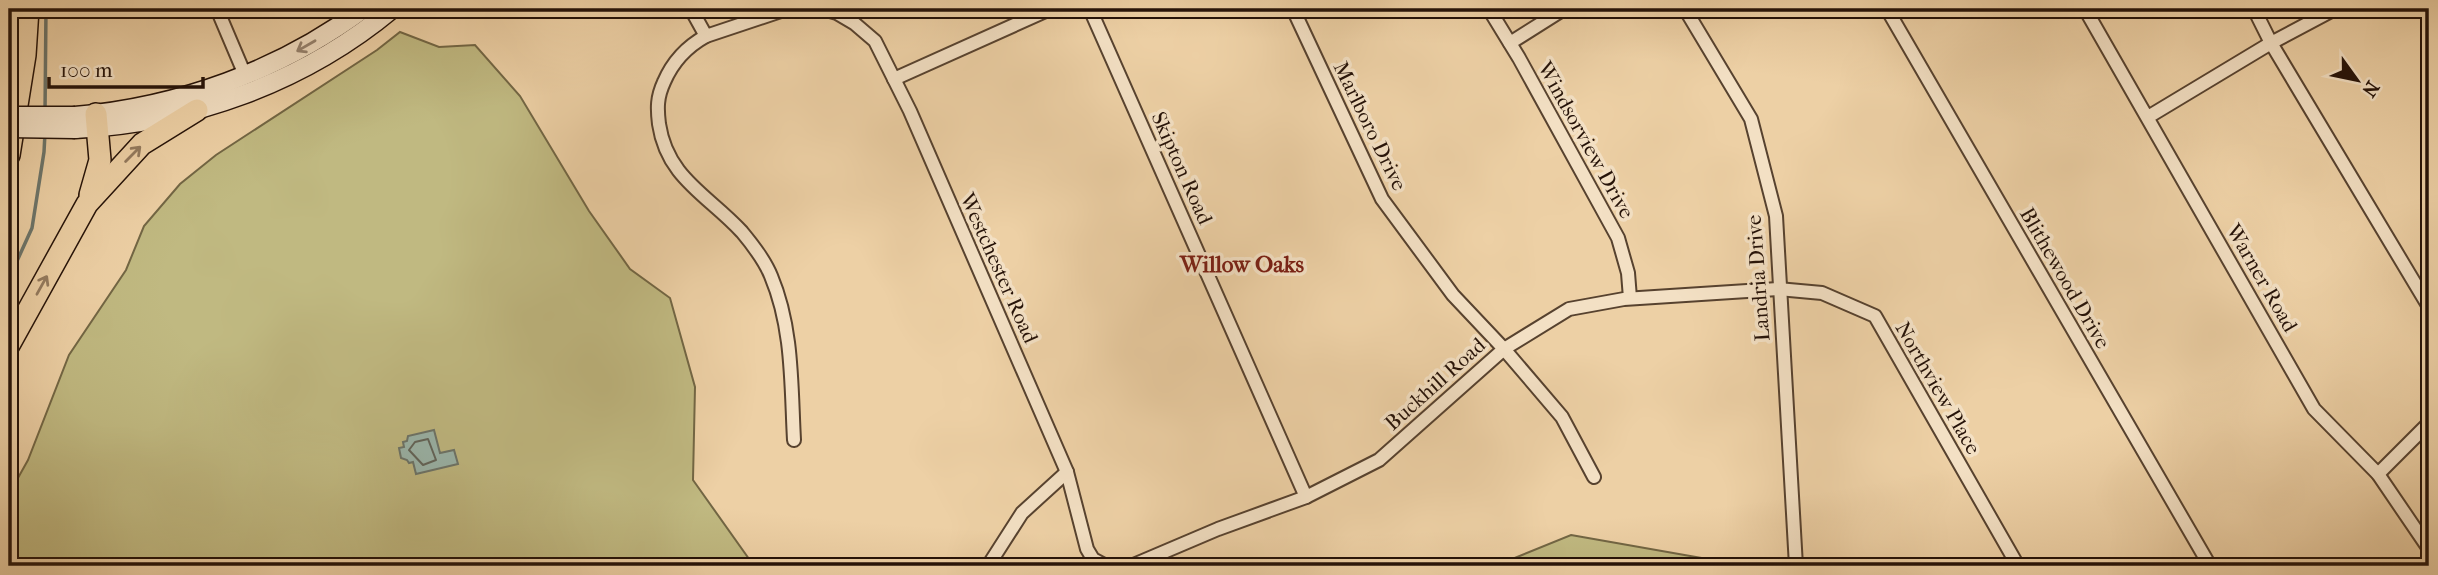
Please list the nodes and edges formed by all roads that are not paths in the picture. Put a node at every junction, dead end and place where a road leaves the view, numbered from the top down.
1 (11, 9) edge
2 (28, 9) edge
3 (217, 9) edge
4 (363, 9) edge
5 (392, 9) edge
6 (691, 9) edge
7 (787, 9) edge
8 (823, 9) edge
9 (1050, 9) edge
10 (1090, 9) edge
11 (1293, 9) edge
12 (1489, 9) edge
13 (1564, 9) edge
14 (1685, 9) edge
15 (1887, 9) edge
16 (2085, 9) edge
17 (2254, 9) edge
18 (2335, 9) edge
19 (706, 36) junction
20 (1510, 43) junction
21 (2271, 43) junction
22 (245, 75) junction
23 (894, 79) junction
24 (197, 110) junction
25 (13, 111) edge
26 (2148, 117) junction
27 (86, 121) junction
28 (9, 128) edge
29 (9, 155) edge
30 (87, 204) junction
31 (1779, 289) junction
32 (1630, 298) junction
33 (2429, 307) edge
34 (9, 345) edge
35 (1504, 349) junction
36 (2429, 423) edge
37 (794, 440) dead end
38 (1067, 472) junction
39 (2378, 474) junction
40 (1594, 477) dead end
41 (1306, 497) junction
42 (2429, 549) edge
43 (988, 566) edge
44 (1106, 566) edge
45 (1131, 566) edge
46 (1796, 566) edge
47 (2018, 566) edge
48 (2210, 566) edge

1 - 25 highway
2 - 25 highway
3 - 22 street
4 -> 22 main road
5 - 24 main road
6 - 19 street
7 - 19 street
8 - 23 street, Westchester Road
9 - 23 street
10 - 41 street, Skipton Road
11 - 35 street, Marlboro Drive
12 - 20 street, Windsorview Drive
13 - 20 street
14 - 31 street, Landria Drive
15 - 48 street, Blithewood Drive
16 - 26 street, Warner Road
17 - 21 street
18 - 21 street
19 - 37 street
20 - 32 street, Windsorview Drive
21 - 26 street
21 - 33 street
22 - 27 main road
23 - 38 street, Westchester Road
24 - 27 main road
30 -> 24 highway
25 - 27 main road, bridge
25 - 29 highway
26 - 39 street, Warner Road
27 - 28 main road, bridge
27 - 30 highway
34 -> 30 highway
31 - 32 street, Buckhill Road
31 - 46 street, Landria Drive
31 - 47 street, Northview Place
32 - 35 street, Buckhill Road
35 - 40 street, Marlboro Drive
35 - 41 street, Buckhill Road
36 - 39 street
38 - 43 street
38 - 44 street, Westchester Road
39 - 42 street, Warner Road
41 - 45 street, Buckhill Road

